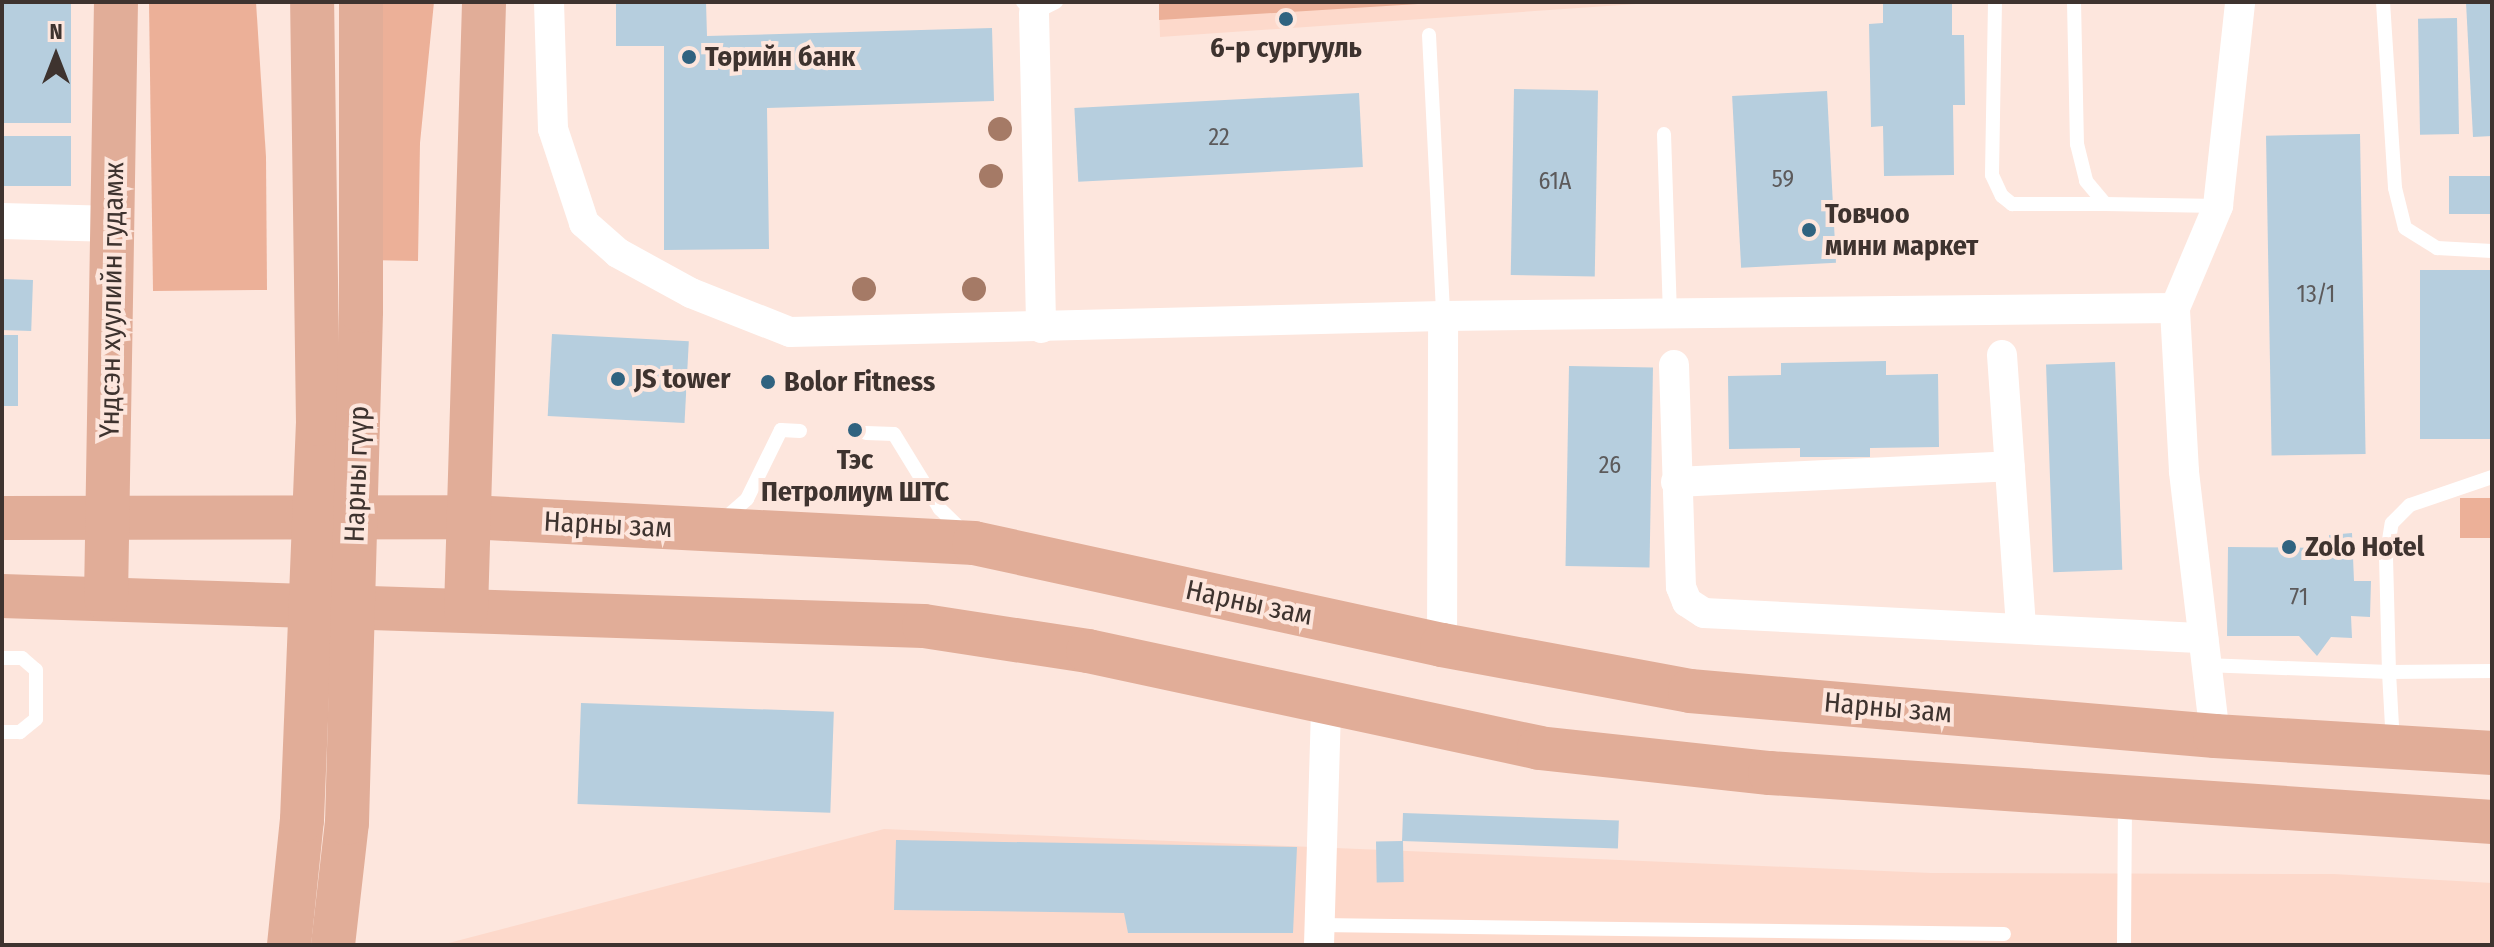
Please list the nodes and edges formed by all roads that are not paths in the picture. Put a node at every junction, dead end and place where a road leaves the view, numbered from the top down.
1 (116, 2) edge
2 (312, 2) edge
3 (361, 2) edge
4 (484, 2) edge
5 (549, 2) edge
6 (1995, 2) edge
7 (2074, 2) edge
8 (2240, 2) edge
9 (2383, 2) edge
10 (1038, 6) edge
11 (1429, 35) dead end
12 (1664, 134) dead end
13 (2105, 204) junction
14 (2218, 206) junction
15 (2, 221) edge
16 (115, 224) junction
17 (2492, 251) edge
18 (2175, 308) junction
19 (1670, 313) junction
20 (1443, 316) junction
21 (1041, 328) junction
22 (2002, 355) dead end
23 (1674, 365) dead end
24 (800, 431) dead end
25 (866, 433) dead end
26 (2010, 466) junction
27 (2492, 477) edge
28 (1676, 482) junction
29 (469, 517) junction
30 (2, 518) edge
31 (108, 520) junction
32 (713, 530) junction
33 (974, 543) junction
34 (2, 596) edge
35 (106, 598) junction
36 (466, 610) junction
37 (2021, 628) junction
38 (1442, 645) junction
39 (2204, 652) junction
40 (2, 658) edge
41 (2492, 671) edge
42 (2389, 672) junction
43 (1326, 702) junction
44 (2, 732) edge
45 (2215, 736) junction
46 (2394, 747) junction
47 (2492, 753) edge
48 (2125, 796) junction
49 (2263, 806) junction
50 (2492, 822) edge
51 (2004, 934) dead end
52 (1319, 935) edge
53 (289, 945) edge
54 (333, 945) edge
55 (2124, 945) edge

1 - 16 main road, Үндсэн хуулийн гудамж
2 - 53 main road, Нарны гүүр
3 - 54 main road, Нарны гүүр
4 - 29 main road
5 - 21 street
6 - 13 lane
7 - 13 lane
8 - 14 street
9 - 17 lane
10 - 21 street
11 - 20 lane
12 - 19 lane
13 - 14 lane
14 - 18 street
15 - 16 street
16 - 31 main road, Үндсэн хуулийн гудамж
18 - 19 street
18 - 39 street
19 - 20 street
20 - 21 street
20 - 38 street
22 - 26 street
23 - 28 street
24 - 32 lane
25 - 33 lane
26 - 28 street
26 - 37 street
27 - 42 lane
28 - 37 street
29 - 31 main road, Нарны зам
29 - 32 main road, Нарны зам
29 - 36 main road
30 - 31 main road, Нарны зам
31 - 35 main road, Үндсэн хуулийн гудамж
32 - 33 main road, Нарны зам
33 - 38 main road, Нарны зам
34 - 35 main road
35 - 36 main road
36 - 43 main road
37 - 39 street
38 - 45 main road, Нарны зам
39 - 42 lane
39 - 45 street
40 - 44 lane
41 - 42 lane
42 - 46 lane
43 - 48 main road
43 - 52 street
45 - 46 main road, Нарны зам
46 - 47 main road, Нарны зам
46 - 49 main road
48 - 49 main road
48 - 55 lane
49 - 50 main road
51 - 52 lane

